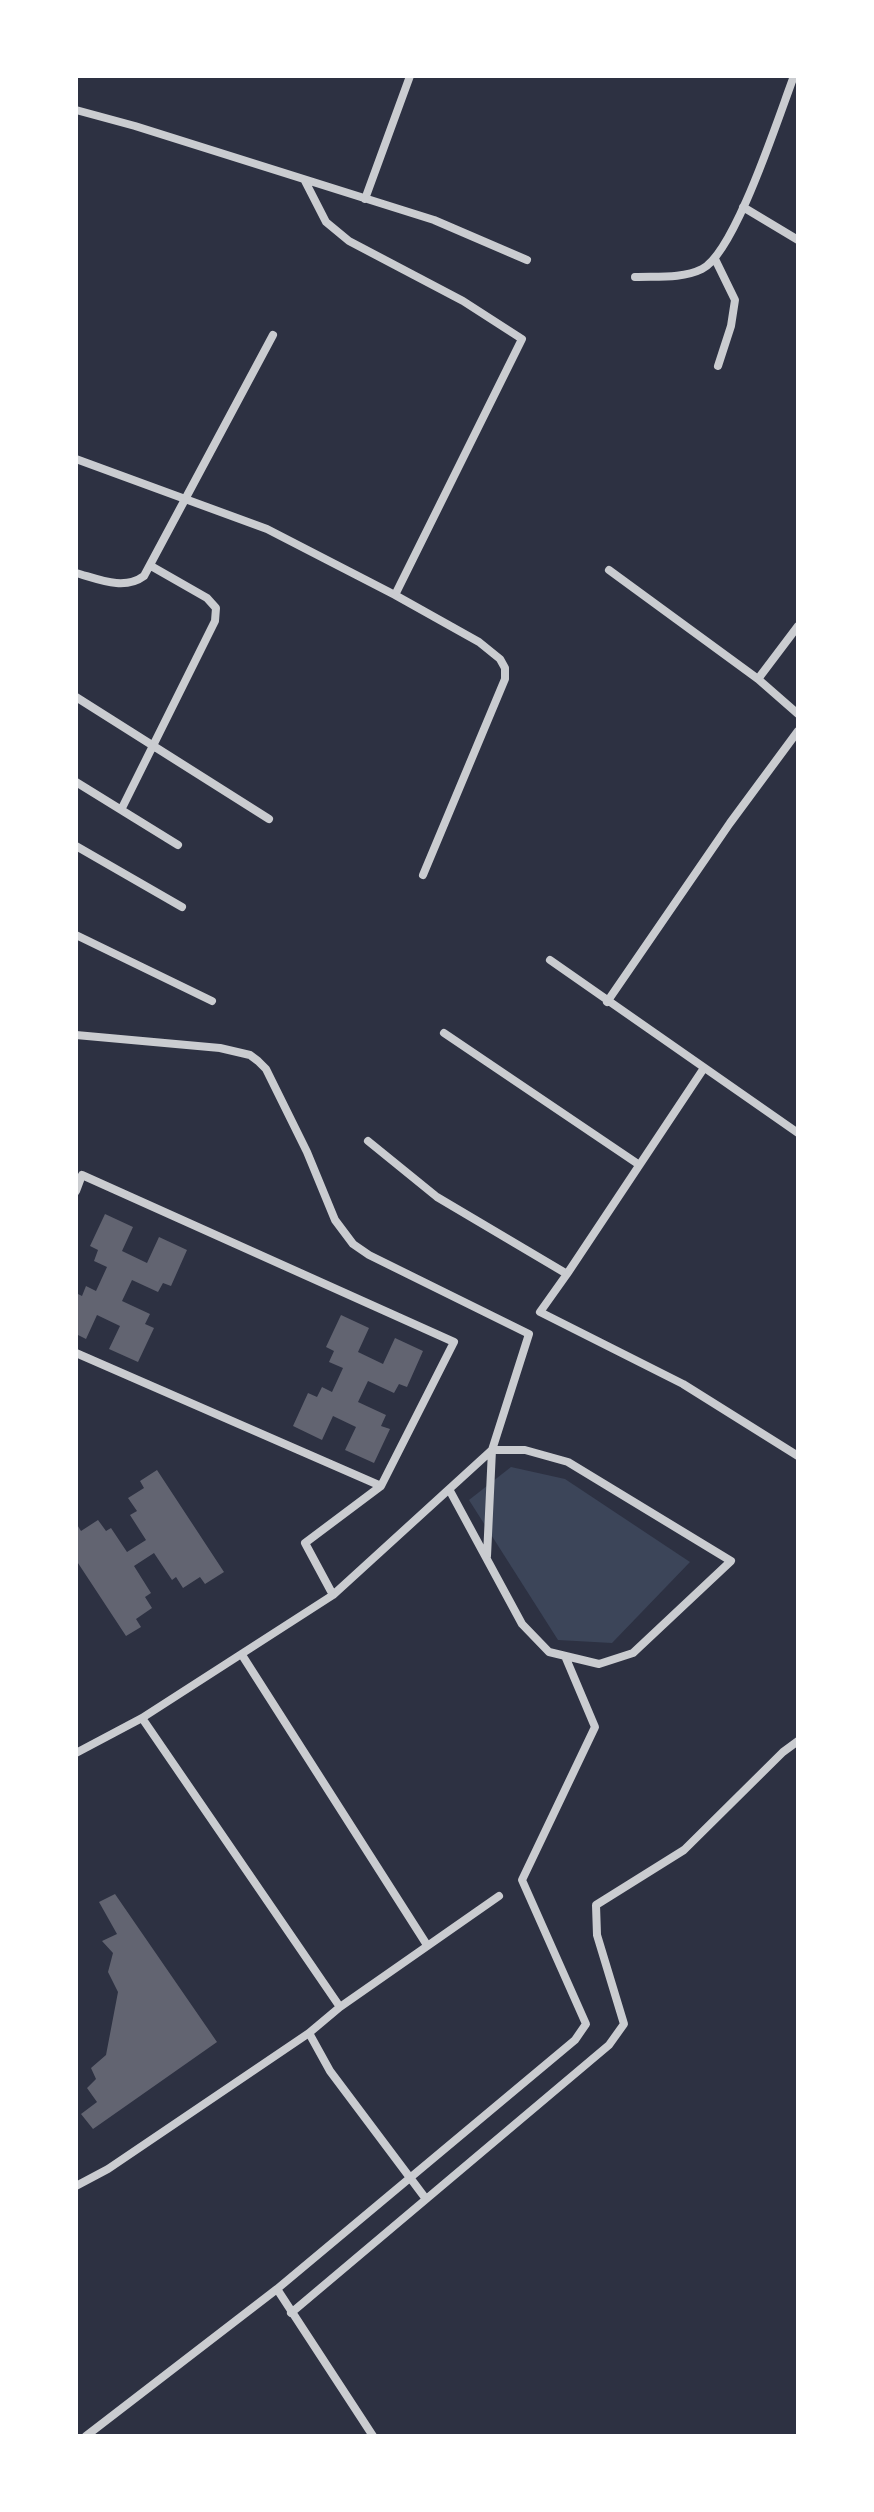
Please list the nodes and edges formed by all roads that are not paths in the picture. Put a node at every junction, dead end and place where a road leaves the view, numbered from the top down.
1 (410, 76) edge
2 (794, 76) edge
3 (76, 110) edge
4 (305, 181) junction
5 (365, 199) junction
6 (743, 207) junction
7 (798, 240) edge
8 (715, 259) junction
9 (527, 260) dead end
10 (635, 277) dead end
11 (273, 335) dead end
12 (718, 366) dead end
13 (76, 459) edge
14 (185, 499) junction
15 (151, 566) junction
16 (609, 570) dead end
17 (76, 573) edge
18 (395, 595) junction
19 (798, 626) edge
20 (758, 679) junction
21 (76, 697) edge
22 (798, 714) edge
23 (798, 731) edge
24 (154, 747) junction
25 (76, 782) edge
26 (121, 810) junction
27 (269, 819) dead end
28 (178, 845) dead end
29 (76, 846) edge
30 (423, 875) dead end
31 (182, 907) dead end
32 (76, 935) edge
33 (550, 960) dead end
34 (212, 1001) dead end
35 (607, 1002) junction
36 (444, 1033) dead end
37 (76, 1035) edge
38 (704, 1068) junction
39 (798, 1133) edge
40 (368, 1141) dead end
41 (638, 1164) junction
42 (76, 1191) edge
43 (567, 1274) junction
44 (76, 1353) edge
45 (492, 1450) junction
46 (798, 1456) edge
47 (381, 1486) junction
48 (450, 1491) junction
49 (487, 1557) junction
50 (333, 1595) junction
51 (242, 1655) junction
52 (565, 1656) junction
53 (142, 1718) junction
54 (798, 1741) edge
55 (76, 1753) edge
56 (499, 1896) dead end
57 (427, 1945) junction
58 (340, 2007) junction
59 (309, 2033) junction
60 (412, 2177) junction
61 (76, 2186) edge
62 (426, 2199) junction
63 (277, 2289) junction
64 (291, 2313) junction
65 (86, 2436) edge
66 (373, 2436) edge

1 - 5 street
2 - 6 street
3 - 4 street
4 - 5 street
4 - 18 street
5 - 9 street
6 - 7 street
6 - 8 street
8 - 10 street
8 - 12 street
11 - 14 street
13 - 14 street
14 - 15 street
14 - 18 street
15 - 17 street
15 - 24 street
16 - 20 street
18 - 30 street
19 - 20 street
20 - 22 street
21 - 24 street
23 - 35 street
24 - 26 street
24 - 27 street
25 - 26 street
26 - 28 street
29 - 31 street
32 - 34 street
33 - 35 street
35 - 38 street
36 - 41 street
37 - 45 street
38 - 39 street
38 - 41 street
40 - 43 street
41 - 43 street
42 - 47 street
43 - 46 street
44 - 47 street
45 - 48 street
45 - 49 street
45 - 52 street
47 - 50 street
48 - 49 street
48 - 50 street
49 - 52 street
50 - 51 street
51 - 53 street
51 - 57 street
52 - 60 street
53 - 55 street
53 - 58 street
54 - 62 street
56 - 57 street
57 - 58 street
58 - 59 street
59 - 60 street
59 - 61 street
60 - 62 street
60 - 63 street
62 - 64 street
63 - 64 street
63 - 65 street
64 - 66 street

